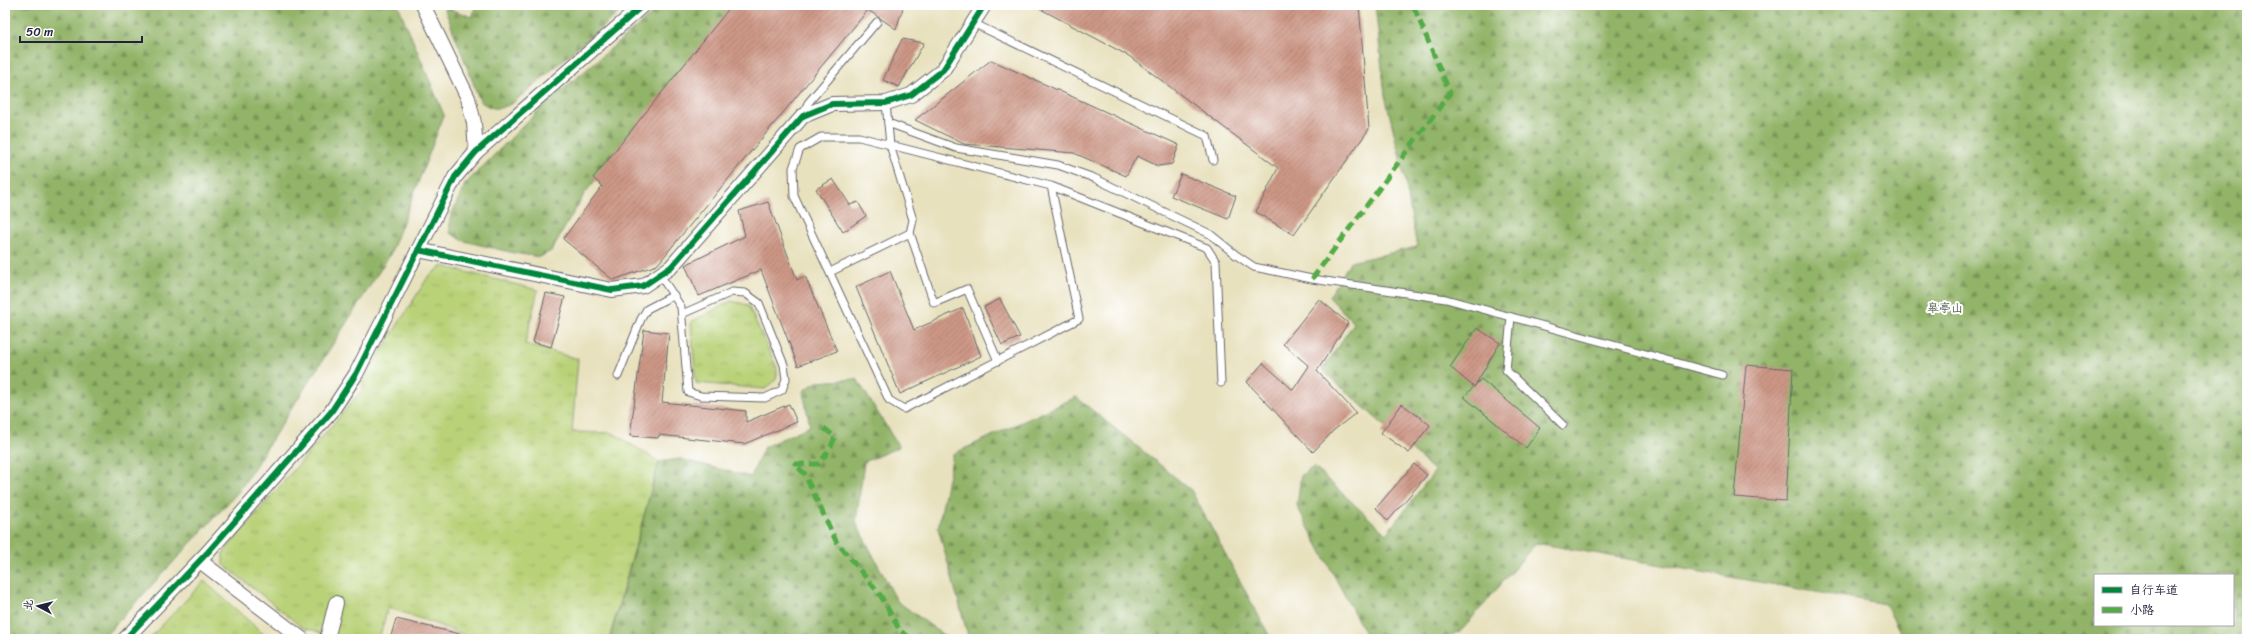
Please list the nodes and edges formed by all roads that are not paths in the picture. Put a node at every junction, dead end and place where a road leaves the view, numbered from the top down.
1 (423, 5) edge
2 (643, 5) edge
3 (983, 8) dead end
4 (877, 22) dead end
5 (973, 23) junction
6 (886, 103) junction
7 (803, 116) junction
8 (888, 123) junction
9 (890, 145) junction
10 (476, 152) junction
11 (1213, 160) dead end
12 (1051, 186) junction
13 (910, 233) junction
14 (418, 250) junction
15 (830, 272) junction
16 (660, 274) junction
17 (674, 295) junction
18 (682, 314) junction
19 (1511, 317) junction
20 (998, 361) junction
21 (1722, 375) dead end
22 (618, 376) dead end
23 (1221, 383) dead end
24 (1563, 425) dead end
25 (200, 561) junction
26 (336, 603) dead end
27 (125, 639) edge
28 (302, 639) edge
29 (327, 639) edge

1 - 10 street
2 - 10 street
3 - 5 street
4 - 7 lane
5 - 6 street
5 - 11 lane
6 - 7 street
6 - 8 lane
7 - 16 street
8 - 9 lane
8 - 19 lane
9 - 12 lane
9 - 13 lane
9 - 15 lane
10 - 14 street
12 - 20 lane
12 - 23 lane
13 - 15 lane
13 - 20 lane
14 - 16 street
14 - 25 street
15 - 20 lane
16 - 17 lane
17 - 18 lane
17 - 22 lane
18 - 18 lane
19 - 21 lane
19 - 24 lane
25 - 27 street
25 - 28 street
26 - 29 street

